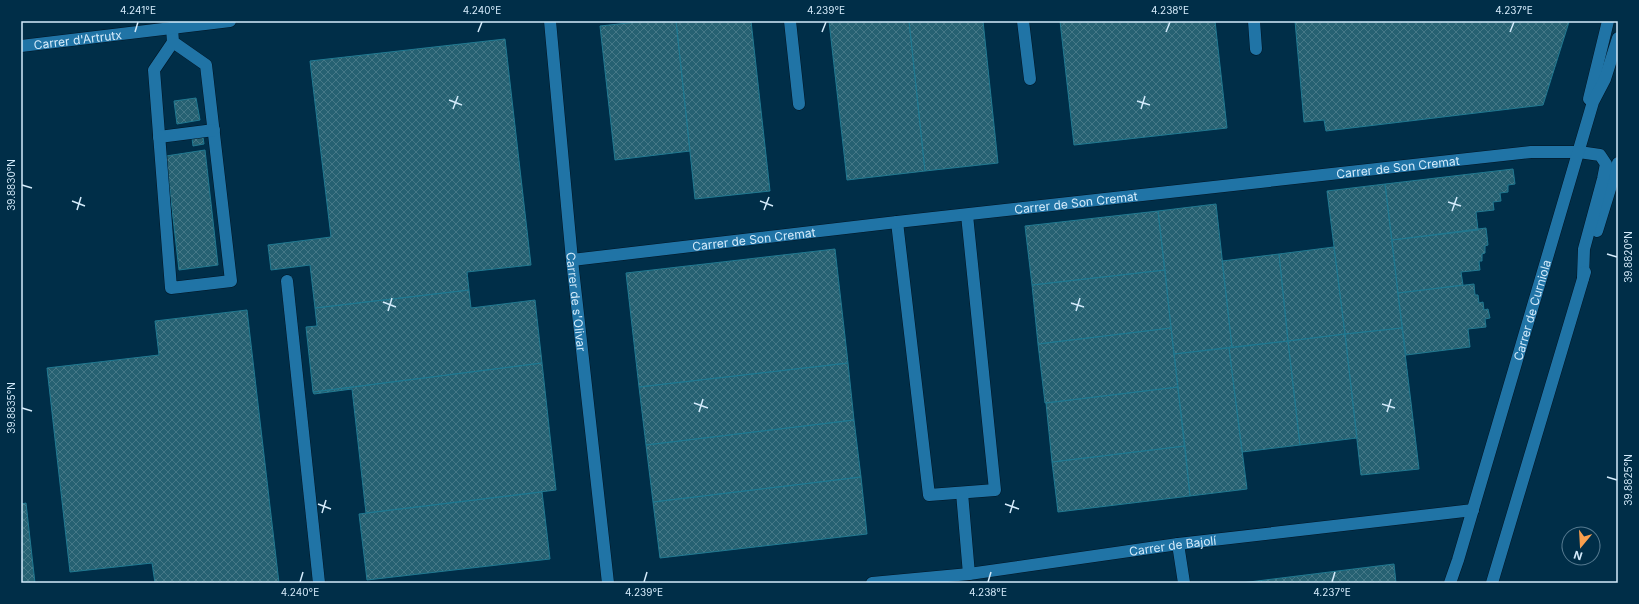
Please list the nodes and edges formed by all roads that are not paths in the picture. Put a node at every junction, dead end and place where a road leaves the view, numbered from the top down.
1 (230, 21) edge
2 (550, 21) edge
3 (790, 21) edge
4 (1023, 21) edge
5 (1254, 21) edge
6 (1608, 21) edge
7 (172, 28) junction
8 (1618, 38) edge
9 (173, 42) junction
10 (21, 46) edge
11 (1256, 49) dead end
12 (1030, 79) dead end
13 (799, 104) dead end
14 (1587, 122) junction
15 (214, 130) junction
16 (159, 137) junction
17 (1579, 152) junction
18 (1618, 163) edge
19 (967, 215) junction
20 (897, 222) junction
21 (572, 260) junction
22 (1583, 278) junction
23 (287, 281) dead end
24 (962, 493) junction
25 (1473, 510) junction
26 (1178, 544) junction
27 (969, 574) junction
28 (319, 583) edge
29 (608, 583) edge
30 (872, 583) edge
31 (1184, 583) edge
32 (1450, 583) edge
33 (1492, 583) edge

1 - 7 street, Carrer d'Artrutx
2 - 21 street, Carrer de s'Olivar
3 - 13 street
4 - 12 street
5 - 11 street
6 - 14 street
7 - 9 street
7 - 10 street, Carrer d'Artrutx
8 - 14 street, Carrer de Curniola
9 - 15 street
9 - 16 street
14 - 17 street, Carrer de Curniola
15 - 16 street
15 - 16 street
17 - 19 street, Carrer de Son Cremat
17 - 22 street, Carrer de Son Cremat
17 - 25 street, Carrer de Curniola
18 - 22 street
19 - 20 street, Carrer de Son Cremat
19 - 24 street
20 - 21 street, Carrer de Son Cremat
20 - 24 street
21 - 29 street, Carrer de s'Olivar
22 - 33 street
23 - 28 street
24 - 27 street
25 - 26 street, Carrer de Bajolí
25 - 32 street, Carrer de Curniola
26 - 27 street, Carrer de Bajolí
26 - 31 street
27 - 30 street, Carrer de Bajolí

